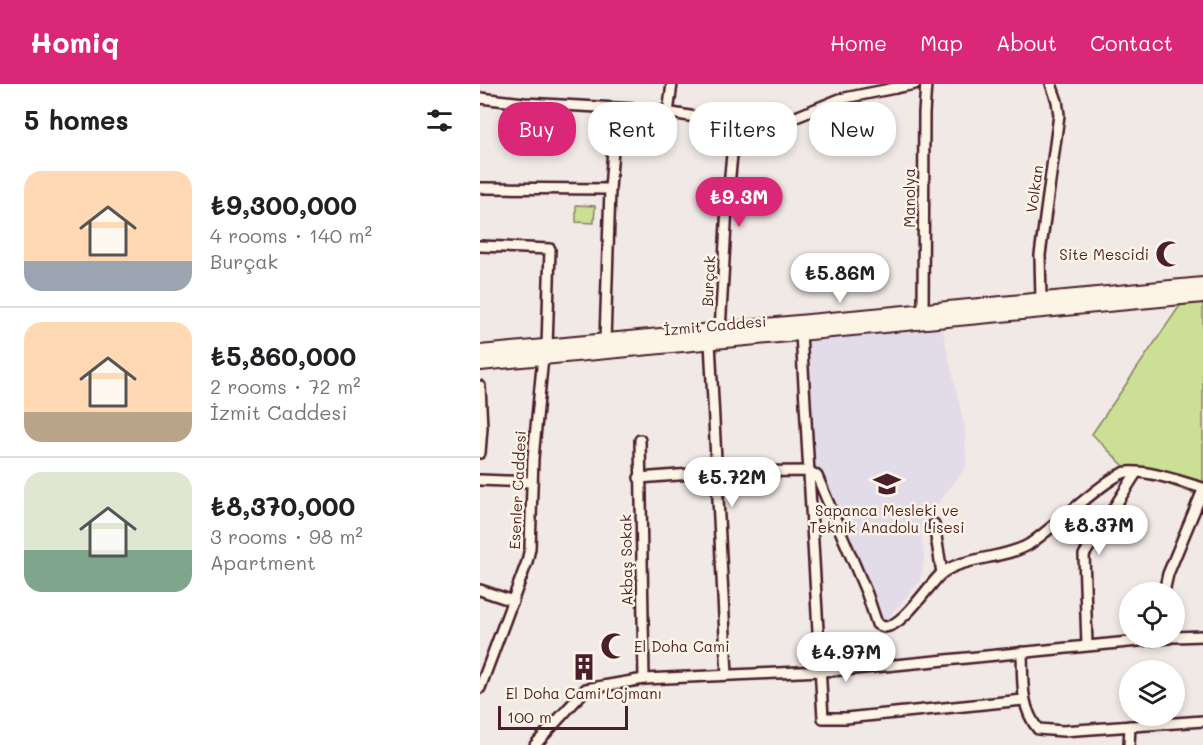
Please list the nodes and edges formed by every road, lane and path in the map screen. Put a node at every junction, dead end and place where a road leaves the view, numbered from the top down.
1 (672, 84) edge
2 (915, 84) edge
3 (926, 84) edge
4 (1051, 84) edge
5 (480, 98) edge
6 (670, 102) edge
7 (588, 108) edge
8 (797, 116) edge
9 (613, 156) edge
10 (732, 156) edge
11 (480, 188) edge
12 (610, 189) junction
13 (480, 246) edge
14 (1203, 285) edge
15 (1203, 295) edge
16 (1041, 300) junction
17 (923, 312) junction
18 (720, 331) junction
19 (801, 333) junction
20 (606, 341) junction
21 (710, 342) junction
22 (545, 352) junction
23 (480, 353) edge
24 (480, 363) edge
25 (480, 386) edge
26 (640, 440) dead end
27 (480, 453) edge
28 (809, 471) junction
29 (717, 472) junction
30 (1136, 473) junction
31 (639, 478) junction
32 (480, 480) edge
33 (532, 482) junction
34 (1203, 489) edge
35 (934, 524) dead end
36 (942, 573) junction
37 (1166, 582) edge
38 (480, 590) edge
39 (513, 601) junction
40 (1203, 636) edge
41 (1185, 637) edge
42 (1119, 642) edge
43 (1087, 645) junction
44 (1022, 652) junction
45 (820, 671) junction
46 (727, 675) junction
47 (644, 679) junction
48 (480, 688) edge
49 (1023, 700) junction
50 (1203, 721) edge
51 (1185, 722) edge
52 (1130, 726) joint
53 (535, 745) edge
54 (1129, 745) edge

1 - 6 street
2 - 8 street
3 - 17 street, Manolya
4 - 16 street, Volkan
5 - 7 street
9 - 12 street
10 - 18 street, Burçak
11 - 12 street
12 - 20 street
13 - 22 street, Esenler Caddesi
14 - 16 main road, İzmit Caddesi
15 - 19 main road, İzmit Caddesi
16 - 17 main road, İzmit Caddesi
17 - 18 main road, İzmit Caddesi
18 - 20 main road, İzmit Caddesi
19 - 21 main road, İzmit Caddesi
19 - 28 street
20 - 22 main road, İzmit Caddesi
21 - 22 main road, İzmit Caddesi
21 - 29 street
22 - 23 main road, İzmit Caddesi
22 - 24 main road, İzmit Caddesi
22 - 33 street, Esenler Caddesi
25 - 27 street
26 - 31 street, Akbaş Sokak
28 - 29 street
28 - 36 street
28 - 45 street
29 - 31 street
29 - 46 street
30 - 34 street
30 - 36 street
30 - 43 street
31 - 47 street, Akbaş Sokak
32 - 33 street
33 - 39 street, Esenler Caddesi
34 - 37 street
35 - 36 street
38 - 39 street
39 - 48 street, Esenler Caddesi
40 - 41 street
42 - 43 street
43 - 44 street
44 - 45 street
44 - 49 street
45 - 46 street
45 - 49 street
46 - 47 street
47 - 53 street
49 - 52 street
50 - 51 street
52 - 54 street

